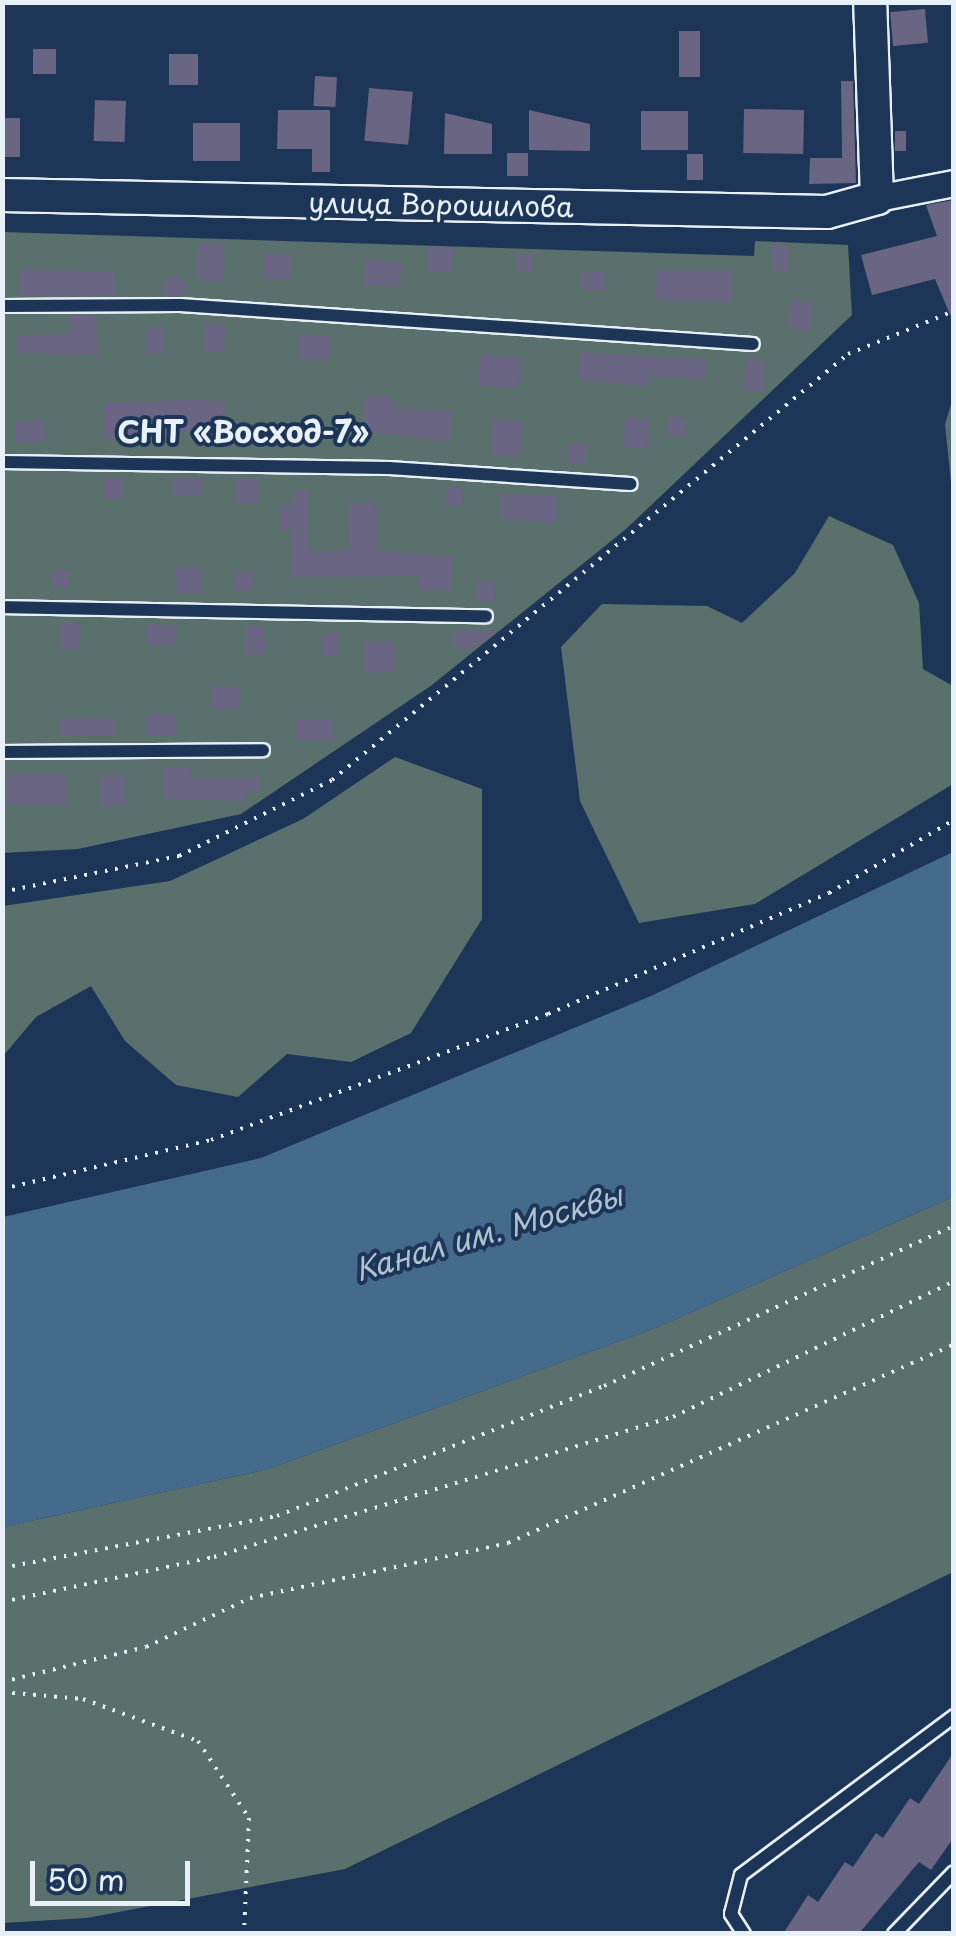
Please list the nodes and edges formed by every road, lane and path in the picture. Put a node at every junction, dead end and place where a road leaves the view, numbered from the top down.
1 (870, 2) edge
2 (954, 183) edge
3 (2, 195) edge
4 (878, 198) junction
5 (2, 306) edge
6 (753, 344) dead end
7 (2, 462) edge
8 (630, 484) dead end
9 (2, 607) edge
10 (486, 616) dead end
11 (263, 750) dead end
12 (2, 752) edge
13 (954, 820) edge
14 (2, 1189) edge
15 (954, 1226) edge
16 (954, 1281) edge
17 (954, 1344) edge
18 (2, 1568) edge
19 (2, 1602) edge
20 (2, 1682) edge
21 (2, 1692) edge
22 (954, 1716) edge
23 (954, 1872) edge
24 (244, 1934) edge
25 (744, 1934) edge
26 (894, 1934) edge

1 - 4 street
2 - 4 street
3 - 4 street, улица Ворошилова
5 - 6 lane
7 - 8 lane
9 - 10 lane
11 - 12 lane
13 - 14 path
15 - 18 path
16 - 19 path
17 - 20 path
21 - 24 path
22 - 25 lane
23 - 26 lane

